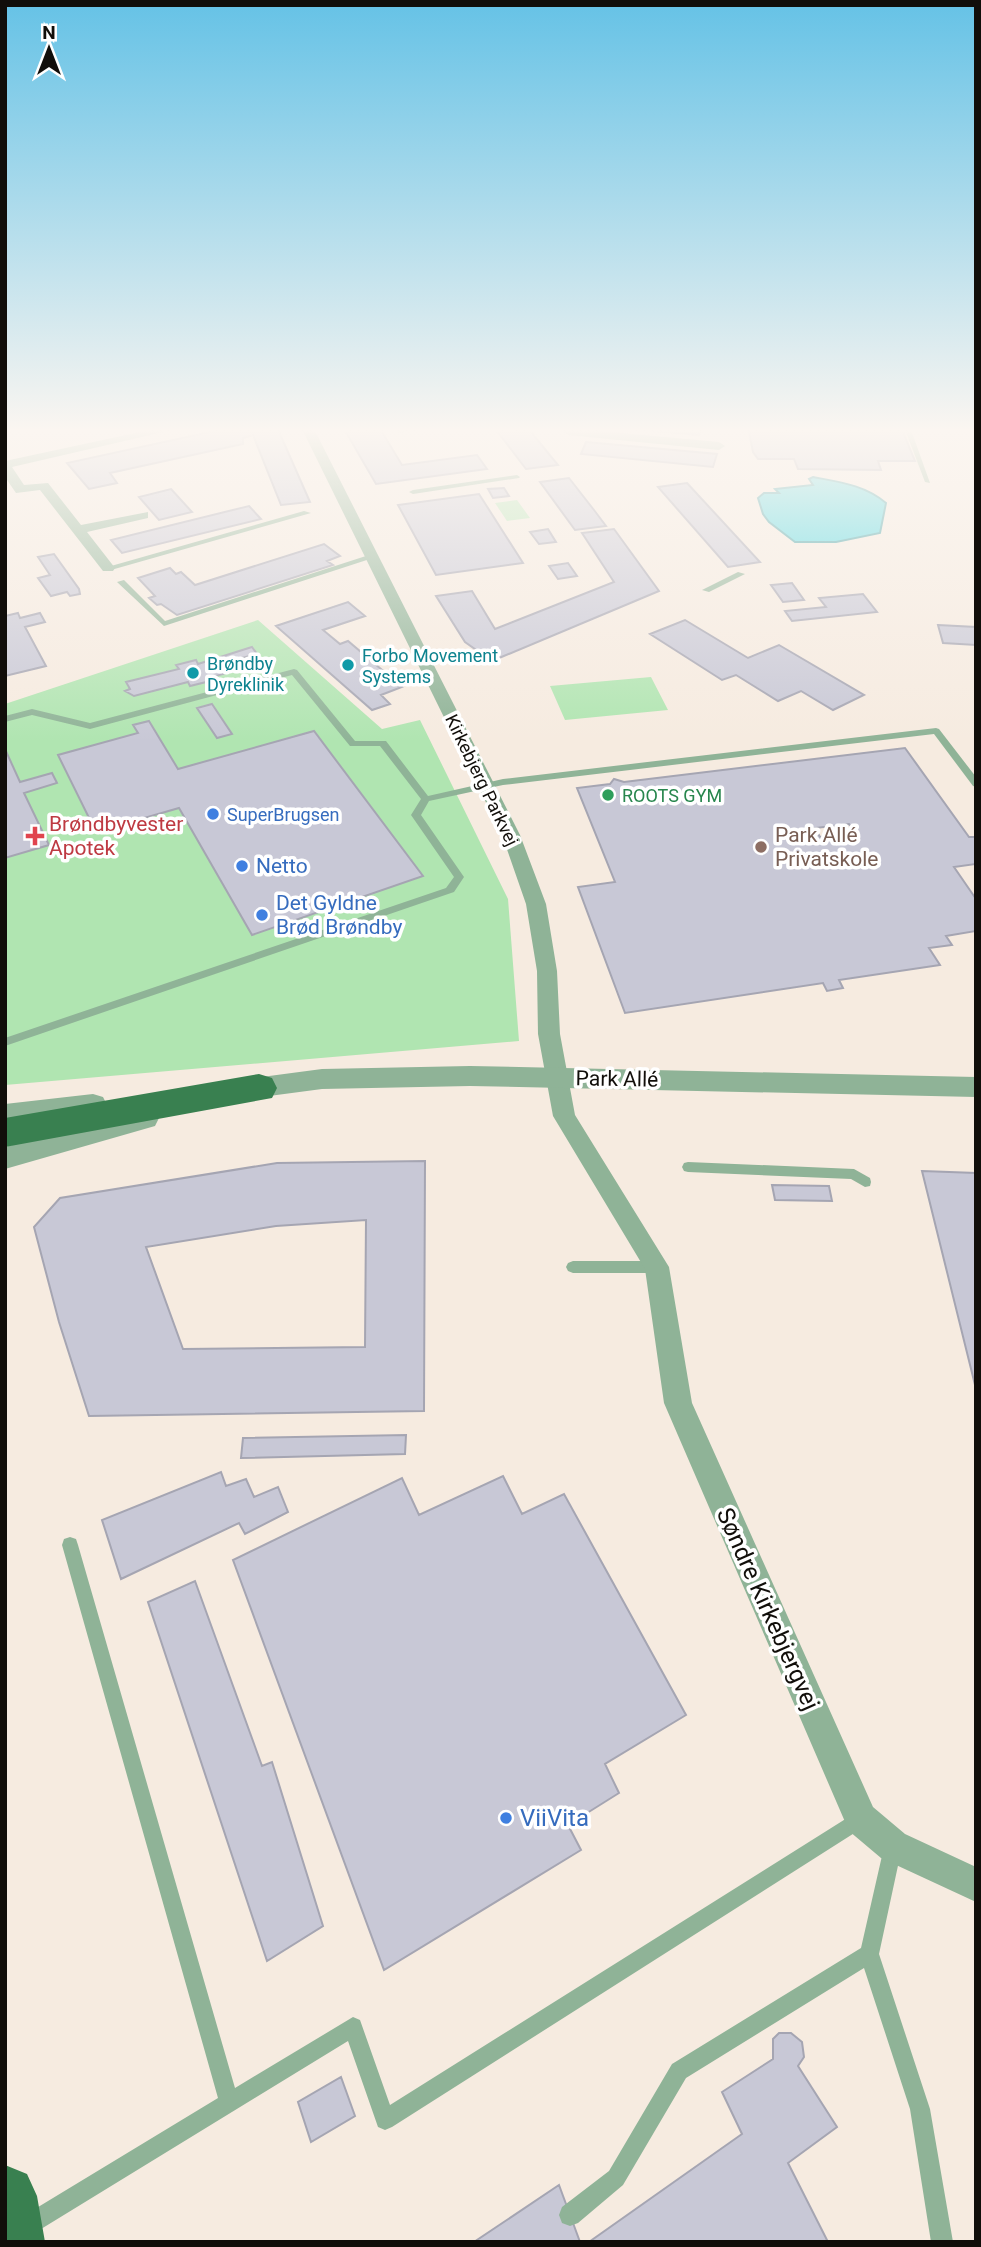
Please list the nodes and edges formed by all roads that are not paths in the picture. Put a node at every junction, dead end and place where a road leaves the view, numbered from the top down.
1 (79, 532) edge
2 (239, 532) edge
3 (359, 532) edge
4 (372, 557) junction
5 (108, 568) joint
6 (741, 574) dead end
7 (121, 582) dead end
8 (706, 590) dead end
9 (5, 719) edge
10 (976, 784) edge
11 (486, 785) junction
12 (426, 799) junction
13 (5, 1042) edge
14 (556, 1077) junction
15 (976, 1087) edge
16 (259, 1088) junction
17 (5, 1115) edge
18 (5, 1133) edge
19 (5, 1158) edge
20 (688, 1167) dead end
21 (865, 1182) dead end
22 (573, 1267) dead end
23 (657, 1267) junction
24 (69, 1545) dead end
25 (861, 1819) junction
26 (893, 1846) junction
27 (976, 1885) edge
28 (869, 1954) junction
29 (229, 2102) junction
30 (570, 2216) dead end
31 (10, 2224) edge
32 (942, 2242) edge

1 - 5 street
2 - 5 lane
3 - 4 street, Kirkebjerg Parkvej
4 - 7 lane
4 - 11 street, Kirkebjerg Parkvej
6 - 8 lane
9 - 12 lane
10 - 11 lane
11 - 12 lane
11 - 14 street, Kirkebjerg Parkvej
12 - 13 lane
14 - 15 street, Park Allé
14 - 16 street, Park Allé
14 - 23 street, Søndre Kirkebjergvej
16 - 17 street, Park Allé
16 - 18 main road
16 - 19 street, Park Allé
20 - 21 lane
22 - 23 lane
23 - 25 street, Søndre Kirkebjergvej
24 - 29 lane
25 - 26 street, Søndre Kirkebjergvej
25 - 29 lane
26 - 27 street, Søndre Kirkebjergvej
26 - 28 lane
28 - 30 lane
28 - 32 lane
29 - 31 lane

